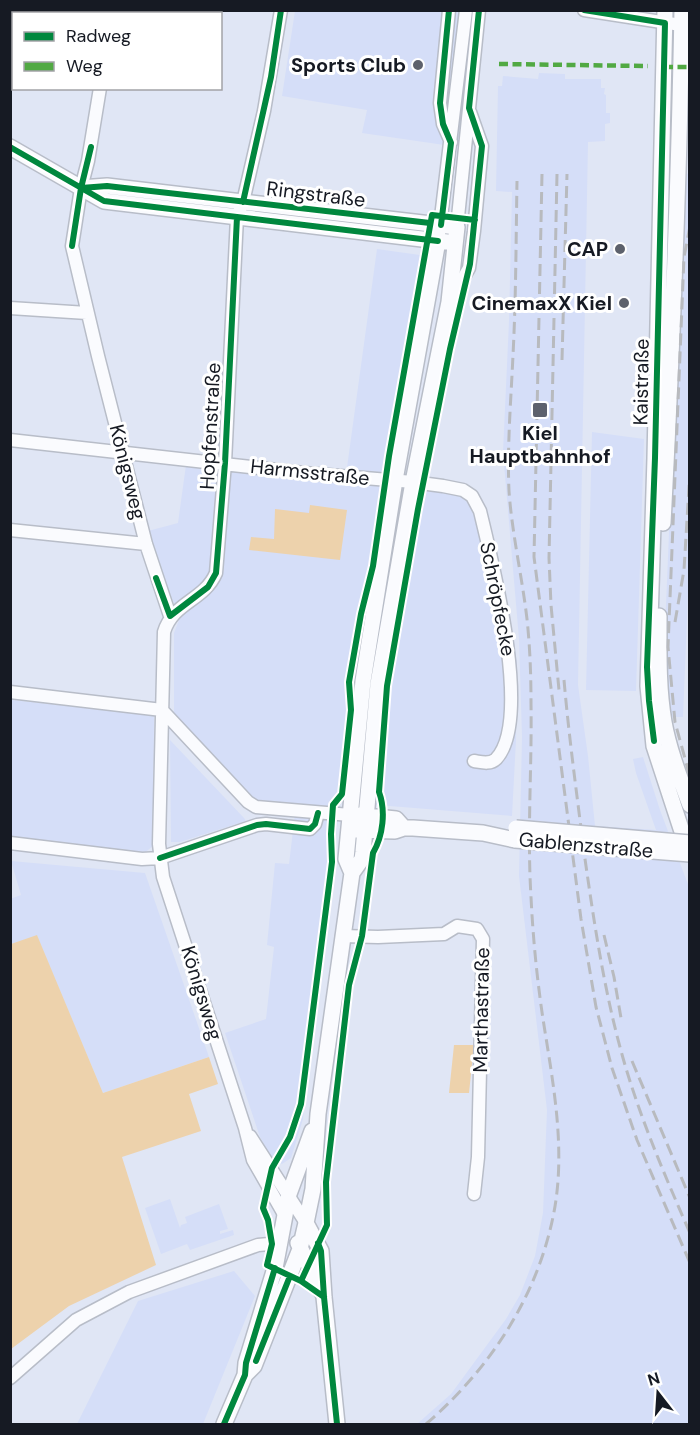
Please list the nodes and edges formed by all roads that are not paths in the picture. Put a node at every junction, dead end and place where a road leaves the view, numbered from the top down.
1 (281, 10) edge
2 (449, 10) edge
3 (466, 10) edge
4 (479, 10) edge
5 (584, 10) edge
6 (665, 17) edge
7 (681, 18) edge
8 (100, 90) edge
9 (469, 108) junction
10 (452, 143) junction
11 (10, 147) edge
12 (81, 188) junction
13 (243, 202) junction
14 (237, 217) junction
15 (441, 225) junction
16 (457, 227) junction
17 (438, 241) junction
18 (456, 243) junction
19 (449, 303) junction
20 (10, 308) edge
21 (87, 313) junction
22 (10, 440) edge
23 (124, 452) junction
24 (225, 463) junction
25 (395, 480) junction
26 (413, 482) junction
27 (10, 530) edge
28 (146, 544) junction
29 (170, 616) junction
30 (10, 692) edge
31 (162, 710) junction
32 (474, 761) dead end
33 (690, 805) edge
34 (318, 813) junction
35 (349, 822) junction
36 (366, 823) junction
37 (515, 834) junction
38 (10, 843) edge
39 (690, 843) edge
40 (690, 854) edge
41 (160, 858) junction
42 (352, 873) junction
43 (342, 936) junction
44 (318, 1114) junction
45 (245, 1128) junction
46 (289, 1194) junction
47 (474, 1194) dead end
48 (285, 1216) junction
49 (306, 1223) junction
50 (280, 1243) junction
51 (300, 1249) junction
52 (324, 1297) junction
53 (245, 1375) junction
54 (10, 1378) edge
55 (224, 1425) edge
56 (338, 1425) edge

1 - 13 street, Hopfenstraße
2 - 10 street
3 - 10 street
4 - 9 street
5 - 6 street
6 - 7 street
6 - 40 main road, Kaistraße
7 - 33 main road, Kaistraße
8 - 12 street, Königsweg
9 - 16 street
9 - 19 street
10 - 15 street
11 - 12 main road, Ringstraße
12 - 13 main road, Ringstraße
12 - 14 main road, Ringstraße
12 - 21 street, Königsweg
13 - 14 street, Hopfenstraße
13 - 15 main road, Ringstraße
14 - 17 main road, Ringstraße
14 - 24 street, Hopfenstraße
15 - 16 main road, Ringstraße
15 - 17 street
16 - 18 main road
17 - 18 main road, Ringstraße
17 - 25 main road
18 - 19 main road
19 - 26 main road
20 - 21 street
21 - 23 street, Königsweg
22 - 23 street, Harmsstraße
23 - 24 street, Harmsstraße
23 - 28 street, Königsweg
24 - 25 street, Harmsstraße
24 - 29 street, Hopfenstraße
25 - 26 street, Schröpfecke
25 - 35 main road
26 - 32 street, Schröpfecke
26 - 36 main road
27 - 28 street
28 - 29 street, Königsweg
29 - 31 street, Königsweg
30 - 31 street
31 - 34 street
31 - 41 street, Königsweg
34 - 35 street
34 - 41 street
35 - 36 main road, Gablenzstraße
35 - 42 main road
36 - 37 main road, Gablenzstraße
36 - 42 main road
37 - 39 main road, Gablenzstraße, bridge
37 - 40 main road, Gablenzstraße, bridge
38 - 41 street
41 - 45 street, Königsweg
42 - 43 main road
43 - 44 main road
43 - 47 street, Marthastraße
44 - 46 main road
44 - 49 main road
45 - 46 street, Königsweg
45 - 48 street, Königsweg
46 - 48 main road
46 - 49 street, Königsweg
48 - 50 main road
48 - 51 main road
49 - 51 main road
49 - 52 main road
50 - 53 main road
50 - 54 street
51 - 52 main road
51 - 53 main road
52 - 56 main road
53 - 55 main road

